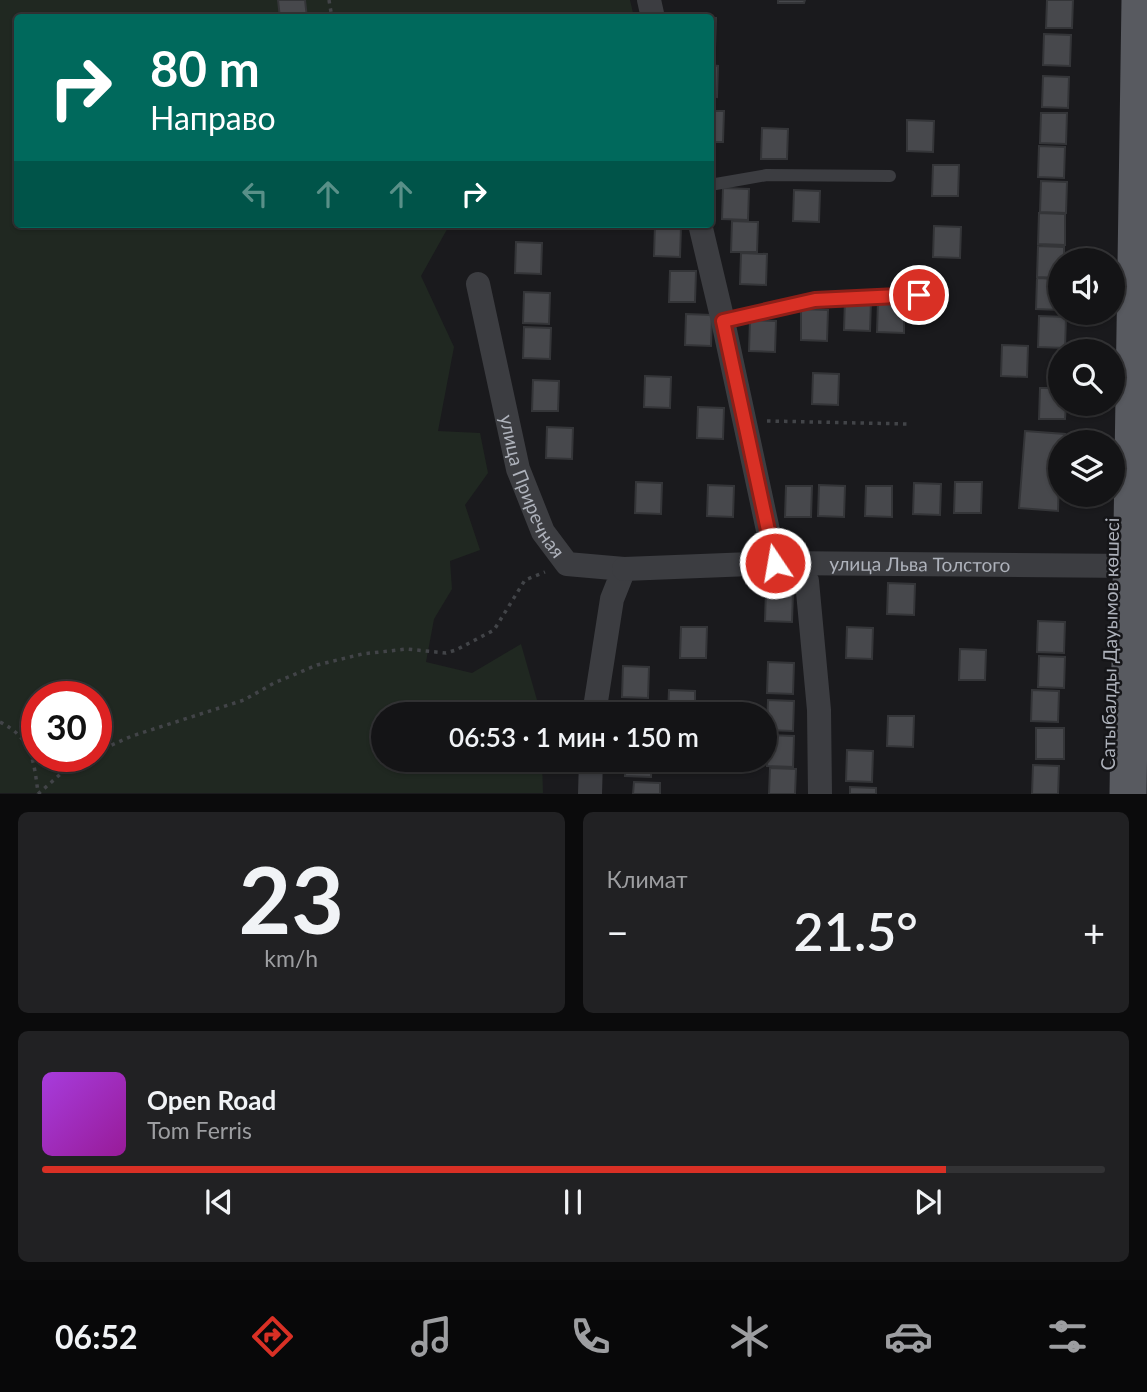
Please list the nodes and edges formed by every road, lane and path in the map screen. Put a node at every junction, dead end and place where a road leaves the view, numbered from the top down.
1 (1118, 0) edge
2 (1140, 0) edge
3 (890, 176) dead end
4 (714, 184) edge
5 (701, 228) edge
6 (478, 284) dead end
7 (919, 295) dead end
8 (723, 321) junction
9 (744, 420) junction
10 (908, 424) dead end
11 (1113, 430) edge
12 (1116, 507) edge
13 (1130, 550) edge
14 (775, 563) junction
15 (566, 564) junction
16 (624, 569) junction
17 (596, 702) edge
18 (0, 722) edge
19 (112, 745) edge
20 (63, 772) edge
21 (591, 772) edge
22 (38, 793) edge
23 (590, 793) edge
24 (820, 793) edge
25 (1107, 793) edge
26 (1128, 793) edge

1 - 11 main road
2 - 13 main road, Сатыбалды Дауымов көшесі
3 - 4 lane
5 - 8 street
6 - 15 street, улица Приречная
7 - 8 lane
8 - 9 street
9 - 10 path
9 - 14 street
12 - 13 main road, Сатыбалды Дауымов көшесі
13 - 14 street, улица Льва Толстого
13 - 25 main road, Сатыбалды Дауымов көшесі
13 - 26 main road, Сатыбалды Дауымов көшесі
14 - 16 street, улица Льва Толстого
14 - 24 street
15 - 16 street, улица Приречная
15 - 19 path
16 - 17 street
18 - 22 path
20 - 22 path
21 - 23 street

